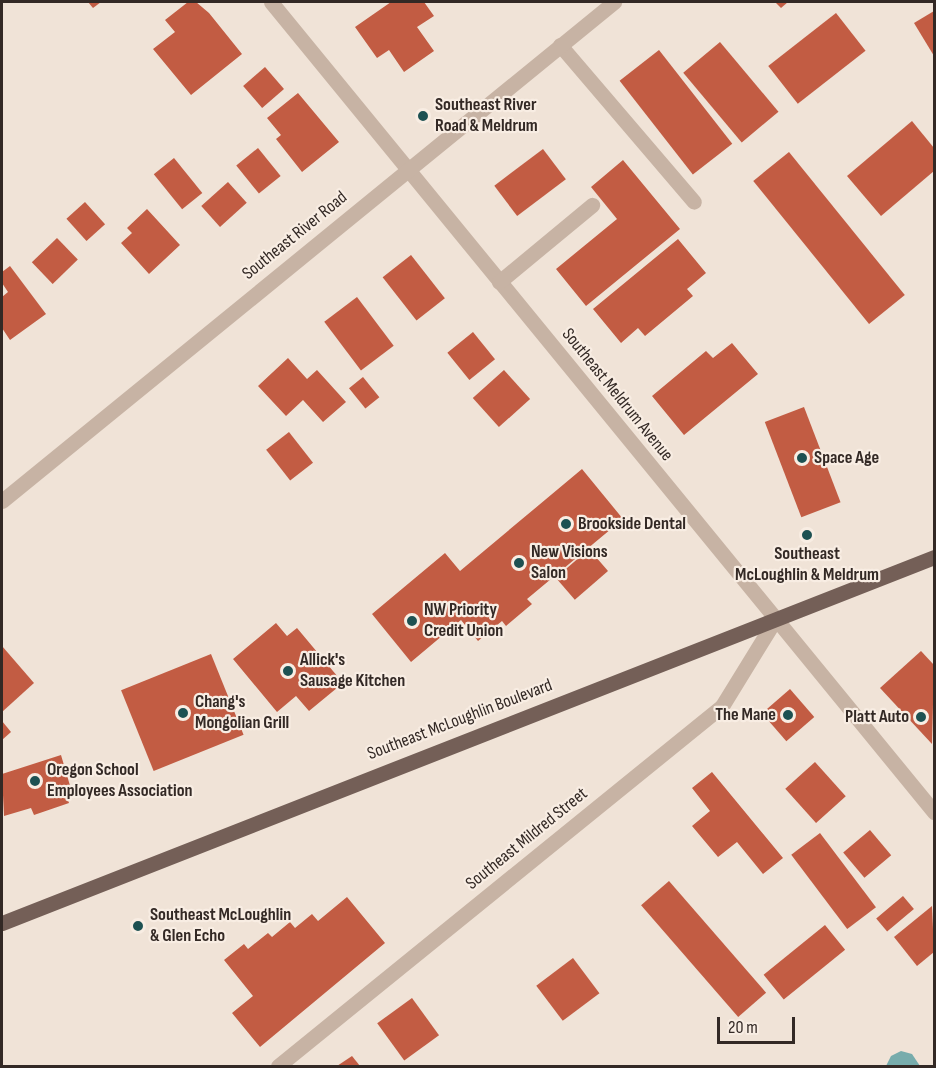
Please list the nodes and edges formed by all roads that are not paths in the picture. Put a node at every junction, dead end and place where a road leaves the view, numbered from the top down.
1 (271, 2) edge
2 (614, 2) edge
3 (560, 45) junction
4 (407, 169) junction
5 (694, 202) dead end
6 (592, 205) dead end
7 (499, 282) junction
8 (2, 501) edge
9 (934, 557) edge
10 (775, 620) junction
11 (934, 812) edge
12 (2, 923) edge
13 (278, 1066) edge

1 - 4 street, Southeast Meldrum Avenue
2 - 3 street, Southeast River Road
3 - 4 street, Southeast River Road
3 - 5 street
4 - 7 street, Southeast Meldrum Avenue
4 - 8 street, Southeast River Road
6 - 7 street
7 - 10 street, Southeast Meldrum Avenue
9 - 10 main road, Southeast McLoughlin Boulevard
10 - 11 street, Southeast Meldrum Avenue
10 - 12 main road, Southeast McLoughlin Boulevard
10 - 13 street, Southeast Mildred Street

